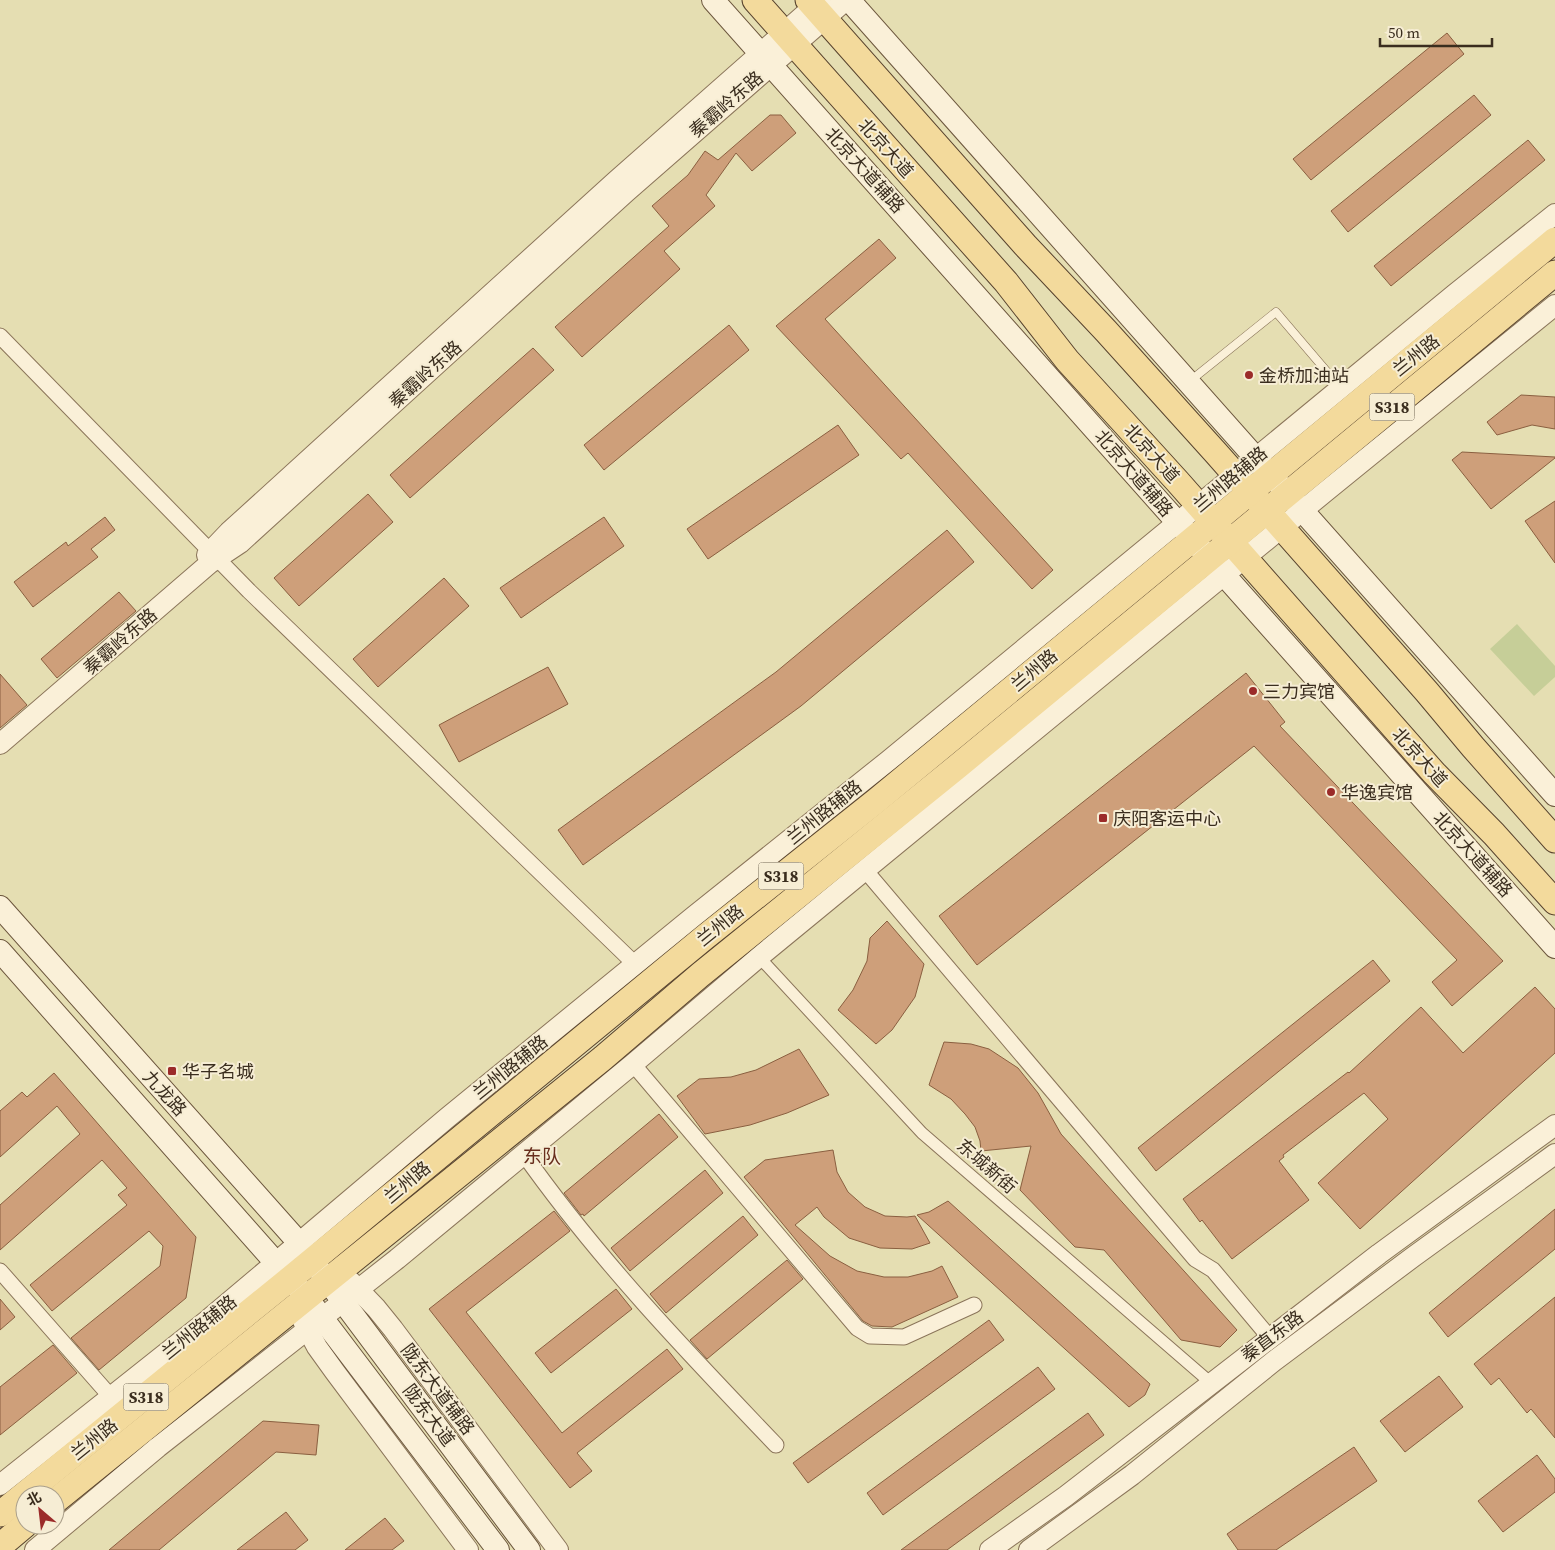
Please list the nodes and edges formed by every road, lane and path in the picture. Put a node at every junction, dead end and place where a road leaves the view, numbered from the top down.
1 (713, 0) edge
2 (755, 0) edge
3 (847, 0) edge
4 (817, 6) edge
5 (789, 39) junction
6 (766, 59) junction
7 (1555, 214) edge
8 (1555, 240) edge
9 (1555, 273) edge
10 (1555, 305) edge
11 (0, 336) edge
12 (1189, 382) junction
13 (1341, 388) junction
14 (1263, 466) junction
15 (1242, 483) junction
16 (1295, 502) junction
17 (1206, 514) junction
18 (1274, 520) junction
19 (1185, 531) junction
20 (1237, 550) junction
21 (214, 555) junction
22 (1217, 567) junction
23 (0, 735) edge
24 (0, 744) edge
25 (1555, 795) edge
26 (1555, 840) edge
27 (865, 870) junction
28 (1555, 902) edge
29 (0, 907) edge
30 (1555, 947) edge
31 (0, 950) edge
32 (759, 957) junction
33 (635, 964) junction
34 (633, 1064) junction
35 (1555, 1125) edge
36 (523, 1153) junction
37 (1555, 1154) edge
38 (310, 1254) junction
39 (0, 1271) edge
40 (284, 1275) junction
41 (334, 1276) junction
42 (351, 1295) junction
43 (301, 1302) junction
44 (974, 1304) dead end
45 (315, 1323) junction
46 (1270, 1338) junction
47 (1211, 1383) junction
48 (111, 1397) junction
49 (776, 1445) dead end
50 (2, 1479) edge
51 (65, 1492) edge
52 (0, 1514) edge
53 (15, 1533) edge
54 (0, 1546) edge
55 (35, 1550) edge
56 (468, 1550) edge
57 (498, 1550) edge
58 (529, 1550) edge
59 (558, 1550) edge
60 (990, 1550) edge
61 (1029, 1550) edge

1 - 6 main road, 北京大道辅路
2 - 5 main road, 北京大道
3 - 4 street, 秦霸岭东路
3 - 12 main road
4 - 5 street, 秦霸岭东路
4 - 15 main road
5 - 6 street, 秦霸岭东路
5 - 17 main road, 北京大道
6 - 19 main road, 北京大道辅路
6 - 21 street, 秦霸岭东路
7 - 13 street, 兰州路辅路
8 - 14 main road, 兰州路 / S318
9 - 16 main road, 兰州路 / S318
10 - 16 street
11 - 21 street
12 - 13 lane
12 - 14 main road
13 - 14 street, 兰州路辅路
14 - 15 main road, 兰州路 / S318
14 - 16 main road
15 - 17 main road, 兰州路 / S318
15 - 18 main road
16 - 18 main road, 兰州路 / S318
16 - 25 main road
17 - 19 main road, 兰州路 / S318
17 - 20 main road, 北京大道
18 - 20 main road, 兰州路 / S318
18 - 26 main road
19 - 22 main road, 北京大道辅路
19 - 33 street, 兰州路辅路
19 - 38 main road, 兰州路 / S318
20 - 22 main road, 兰州路 / S318
20 - 28 main road, 北京大道
21 - 23 street, 秦霸岭东路
21 - 24 street, 秦霸岭东路
21 - 33 street
22 - 27 street
22 - 30 main road, 北京大道辅路
22 - 41 main road, 兰州路 / S318
27 - 32 street
27 - 46 street
29 - 38 main road, 九龙路
31 - 40 main road, 九龙路
32 - 34 street
32 - 47 street, 东城新街
33 - 38 street, 兰州路辅路
34 - 36 street
34 - 44 street
35 - 46 street, 秦直东路
36 - 42 street
36 - 49 street
37 - 61 street, 秦直东路
38 - 40 main road, 兰州路 / S318
38 - 41 main road, 九龙路
39 - 48 street
40 - 43 main road, 九龙路
40 - 48 street, 兰州路辅路
40 - 52 main road, 兰州路 / S318
41 - 42 main road, 陇东大道
41 - 43 main road, 兰州路 / S318
42 - 45 street
42 - 58 main road, 陇东大道
42 - 59 street, 陇东大道辅路
43 - 45 main road, 陇东大道
43 - 51 main road, 兰州路 / S318
45 - 55 street
45 - 56 street
45 - 57 main road, 陇东大道
46 - 47 street, 秦直东路
47 - 60 street, 秦直东路
48 - 50 street, 兰州路辅路
53 - 54 main road

